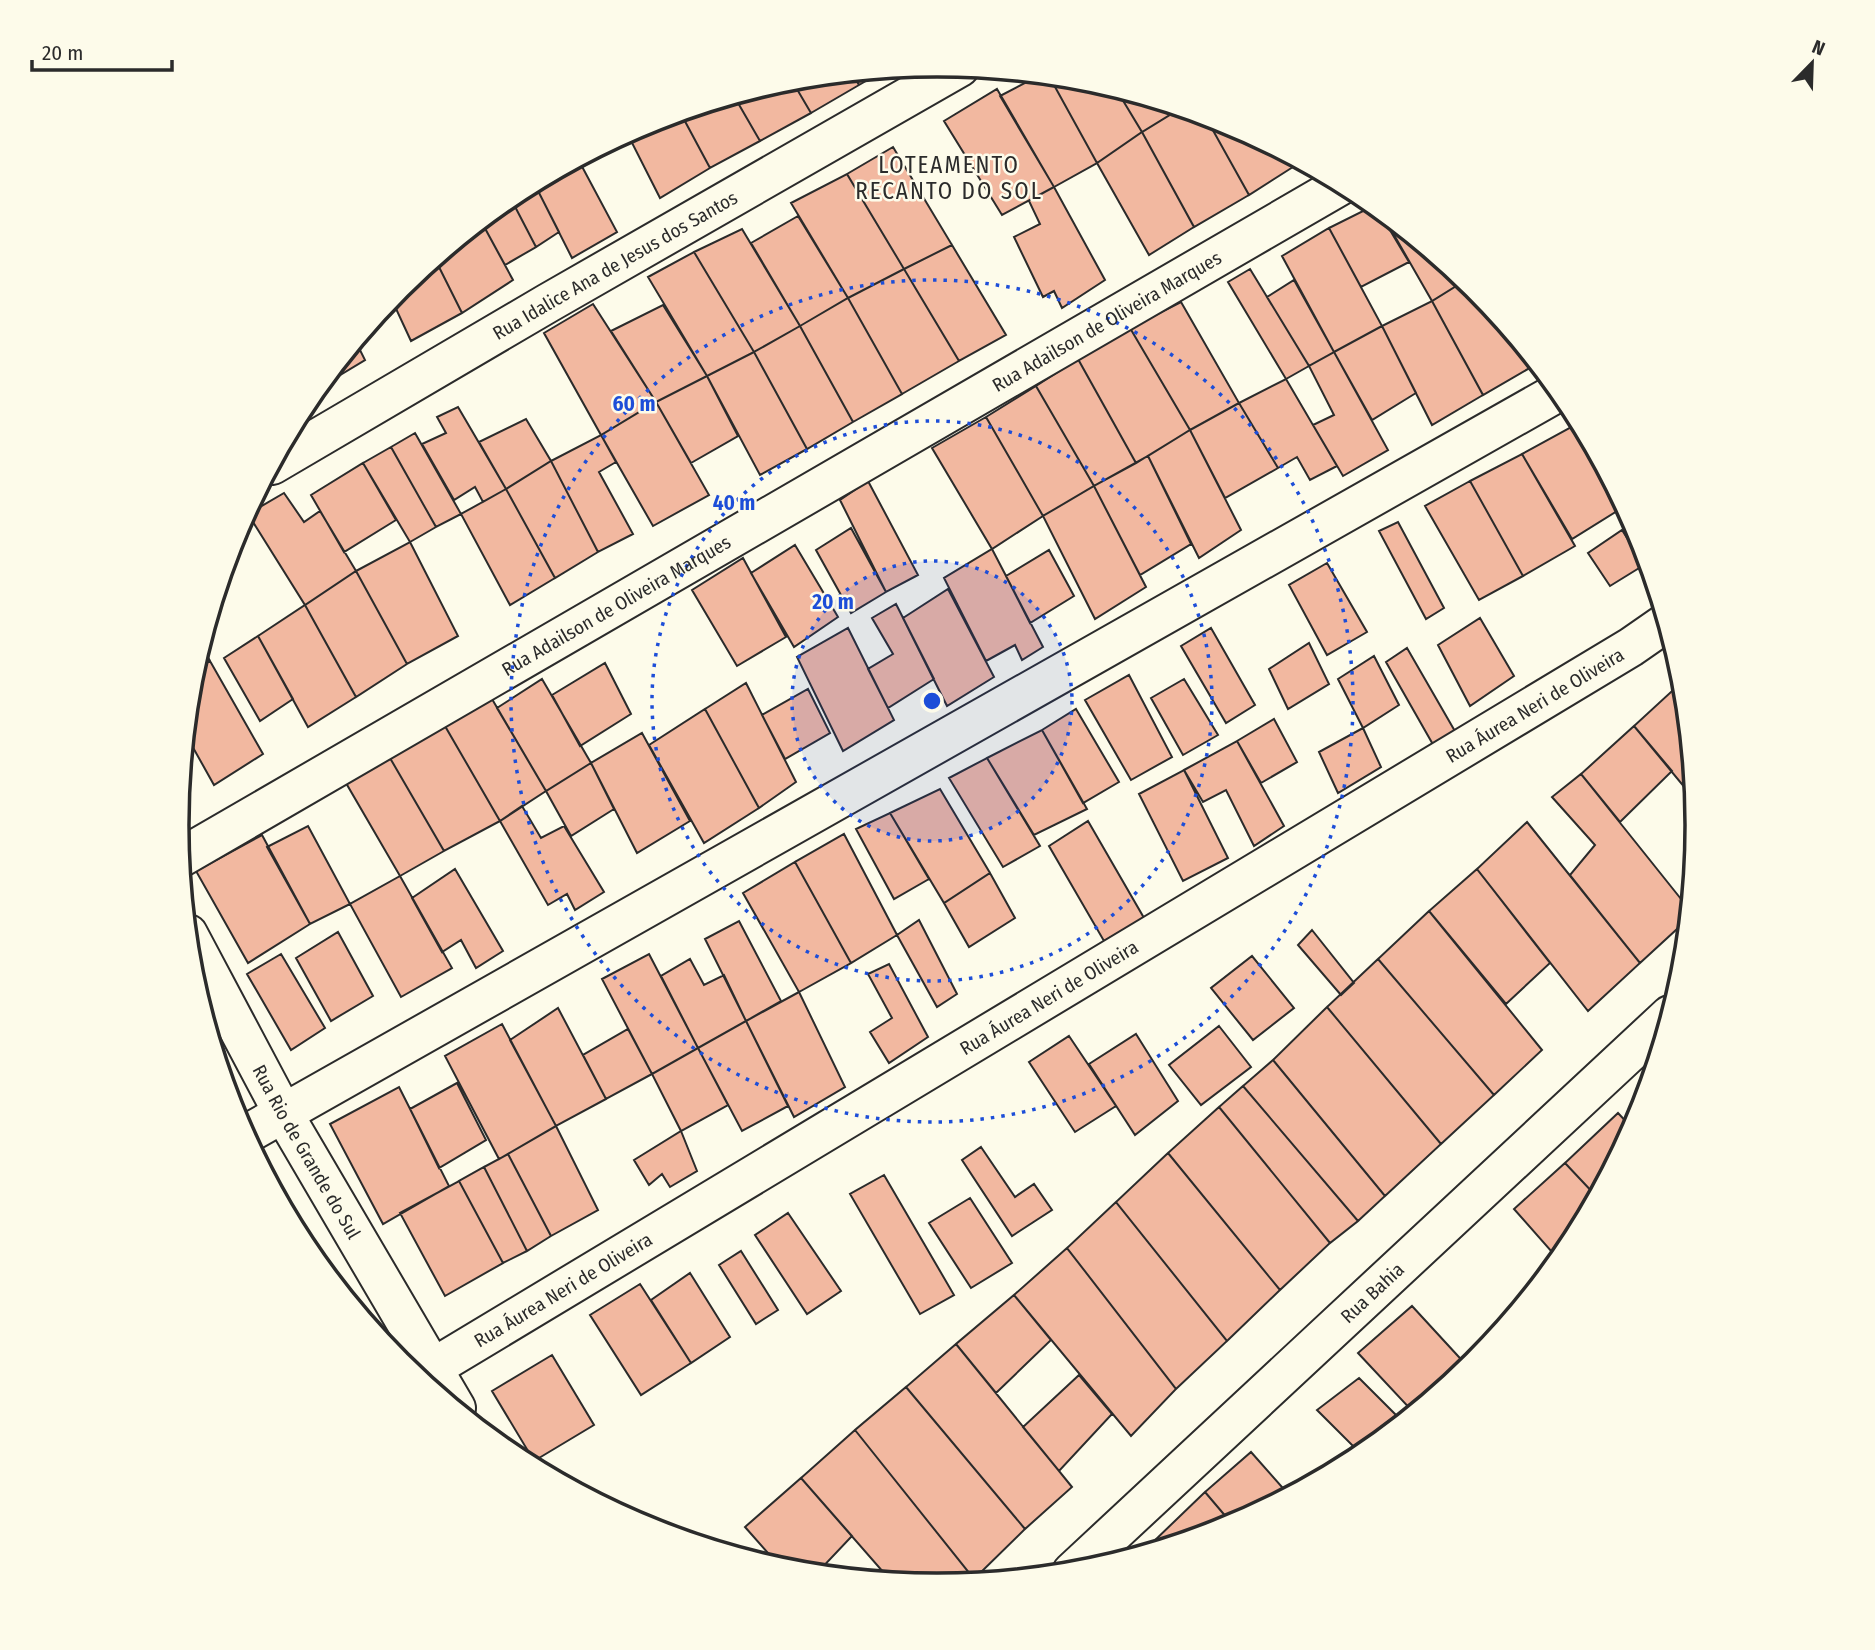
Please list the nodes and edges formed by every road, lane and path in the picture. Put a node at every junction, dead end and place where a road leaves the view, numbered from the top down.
1 (942, 77) edge
2 (1333, 190) edge
3 (1550, 397) edge
4 (287, 456) edge
5 (1659, 628) edge
6 (190, 852) edge
7 (202, 961) edge
8 (1657, 1028) edge
9 (283, 1113) junction
10 (255, 1130) edge
11 (431, 1368) junction
12 (441, 1384) edge
13 (1087, 1558) edge

1 - 4 street, Rua Idalice Ana de Jesus dos Santos
2 - 6 street, Rua Adailson de Oliveira Marques
3 - 9 street
5 - 11 street, Rua Áurea Neri de Oliveira
7 - 9 street, Rua Rio de Grande do Sul
8 - 13 street, Rua Bahia
9 - 10 street
9 - 11 street, Rua Rio de Grande do Sul
11 - 12 street, Rua Rio de Grande do Sul

